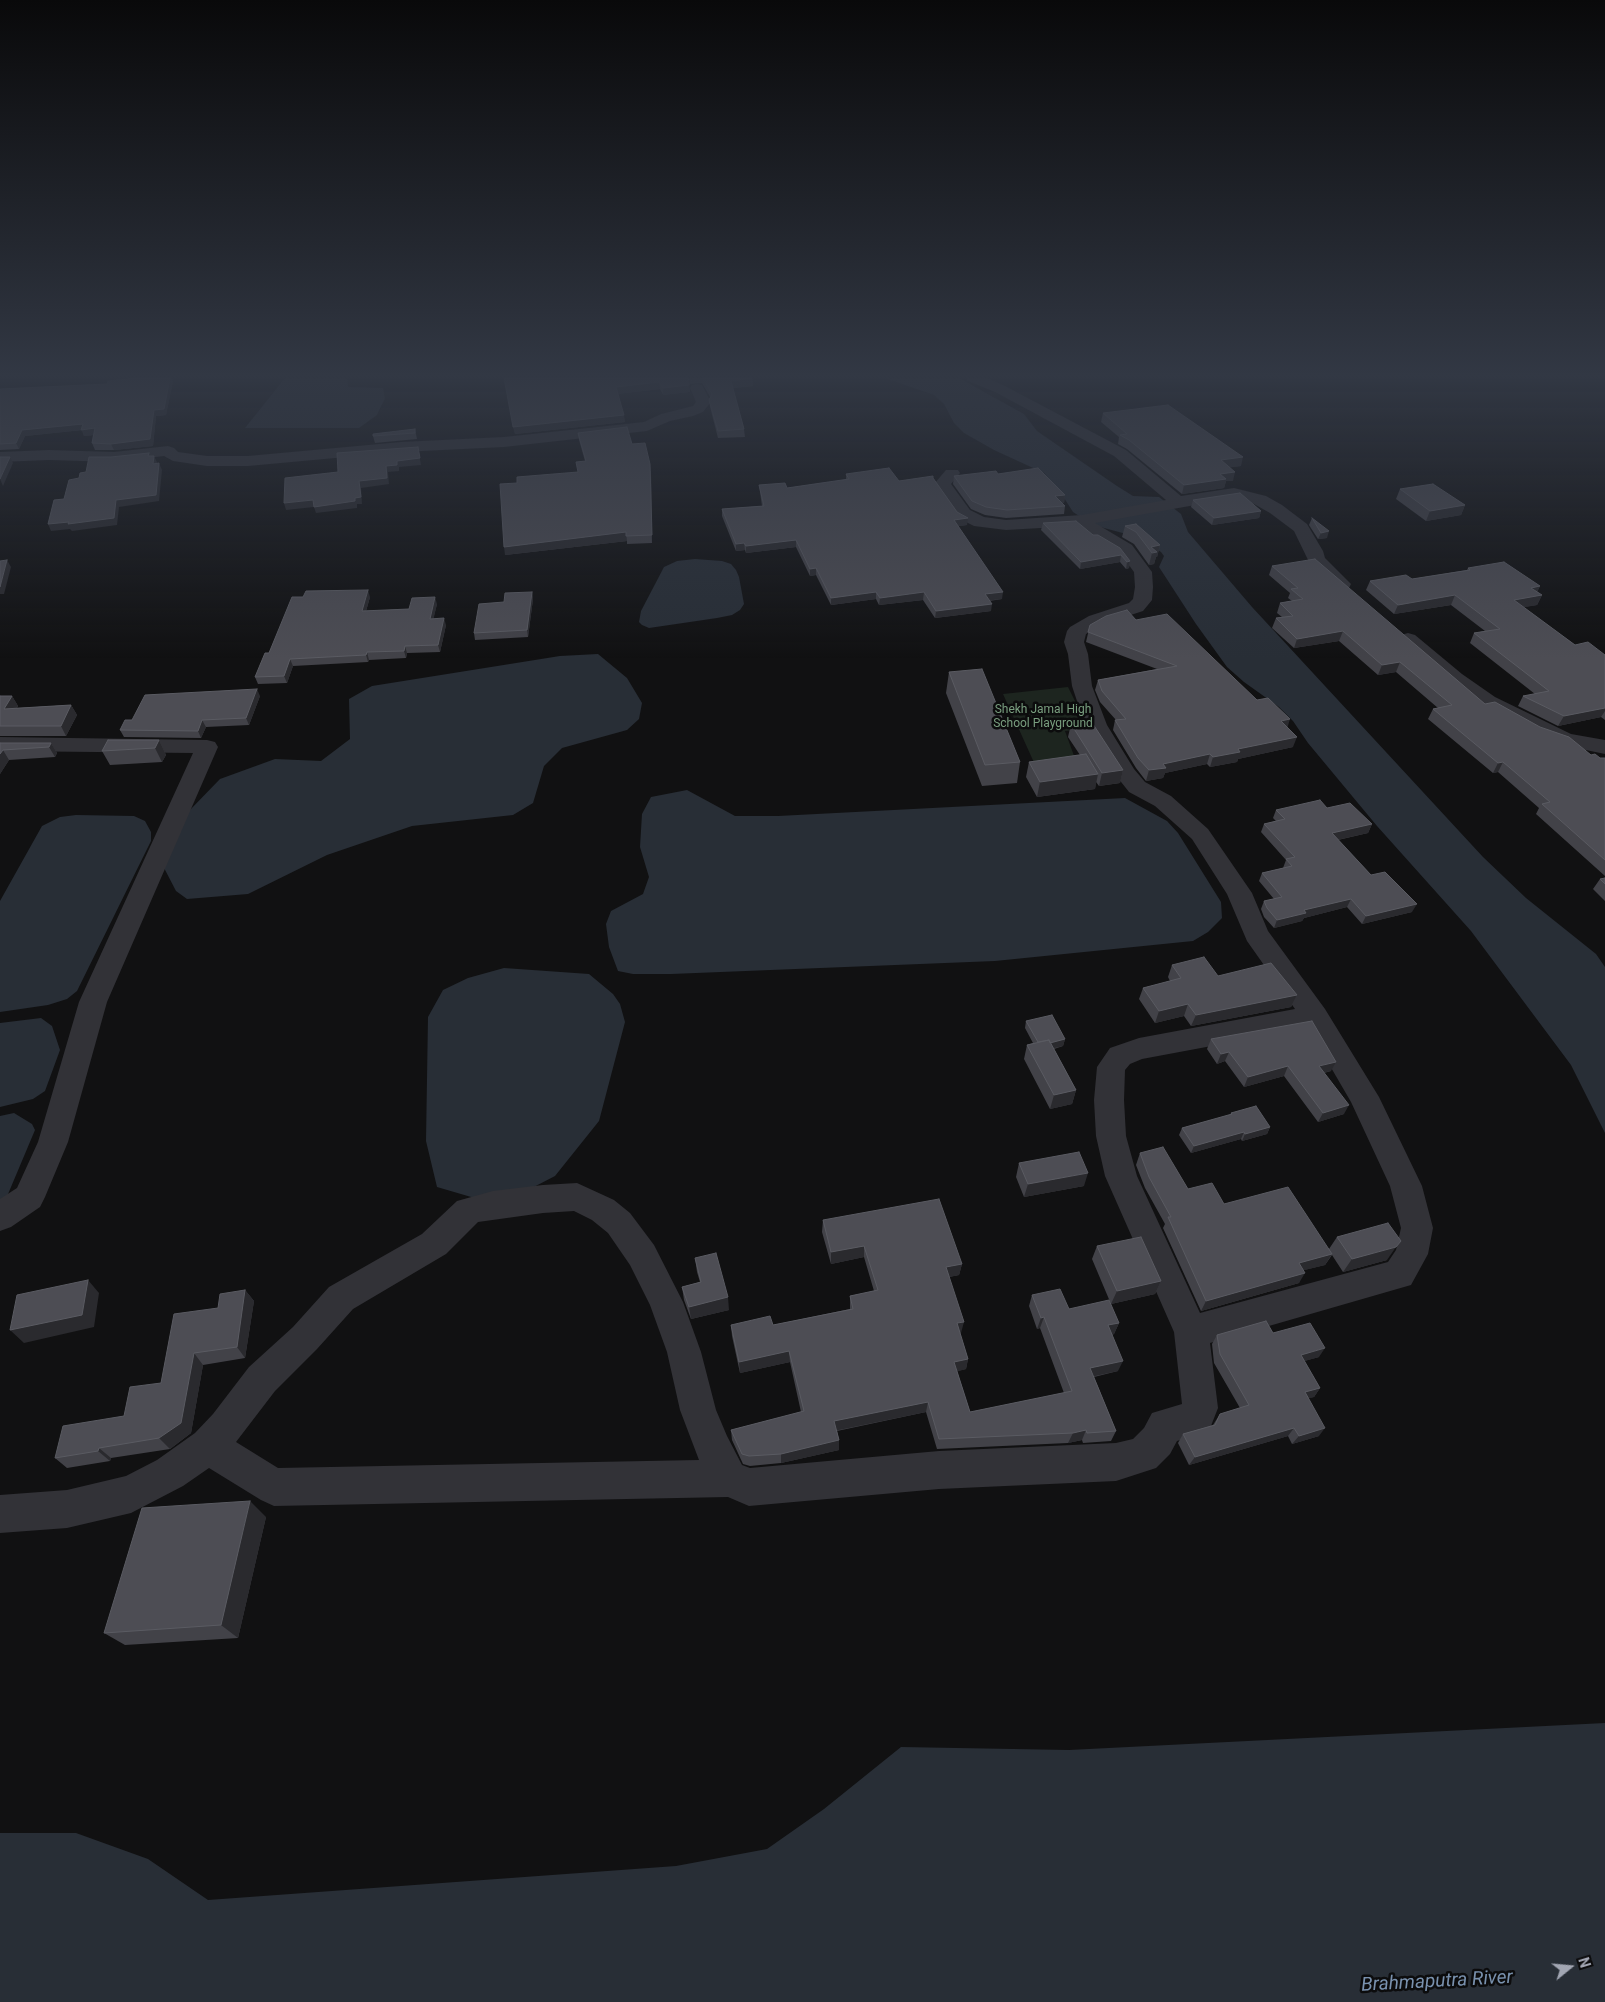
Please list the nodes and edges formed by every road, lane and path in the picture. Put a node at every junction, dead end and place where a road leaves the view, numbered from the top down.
1 (1143, 471) edge
2 (952, 474) dead end
3 (1174, 503) junction
4 (1082, 520) junction
5 (1360, 598) edge
6 (1396, 629) edge
7 (0, 744) edge
8 (1605, 748) edge
9 (1315, 1016) junction
10 (0, 1216) edge
11 (1191, 1332) junction
12 (208, 1446) junction
13 (729, 1478) junction
14 (0, 1514) edge

1 - 3 street
2 - 4 street
3 - 4 street
3 - 5 street
4 - 9 street
6 - 8 street
7 - 10 street
9 - 11 street
9 - 11 street
11 - 13 street
12 - 13 street
12 - 13 street
12 - 14 street

